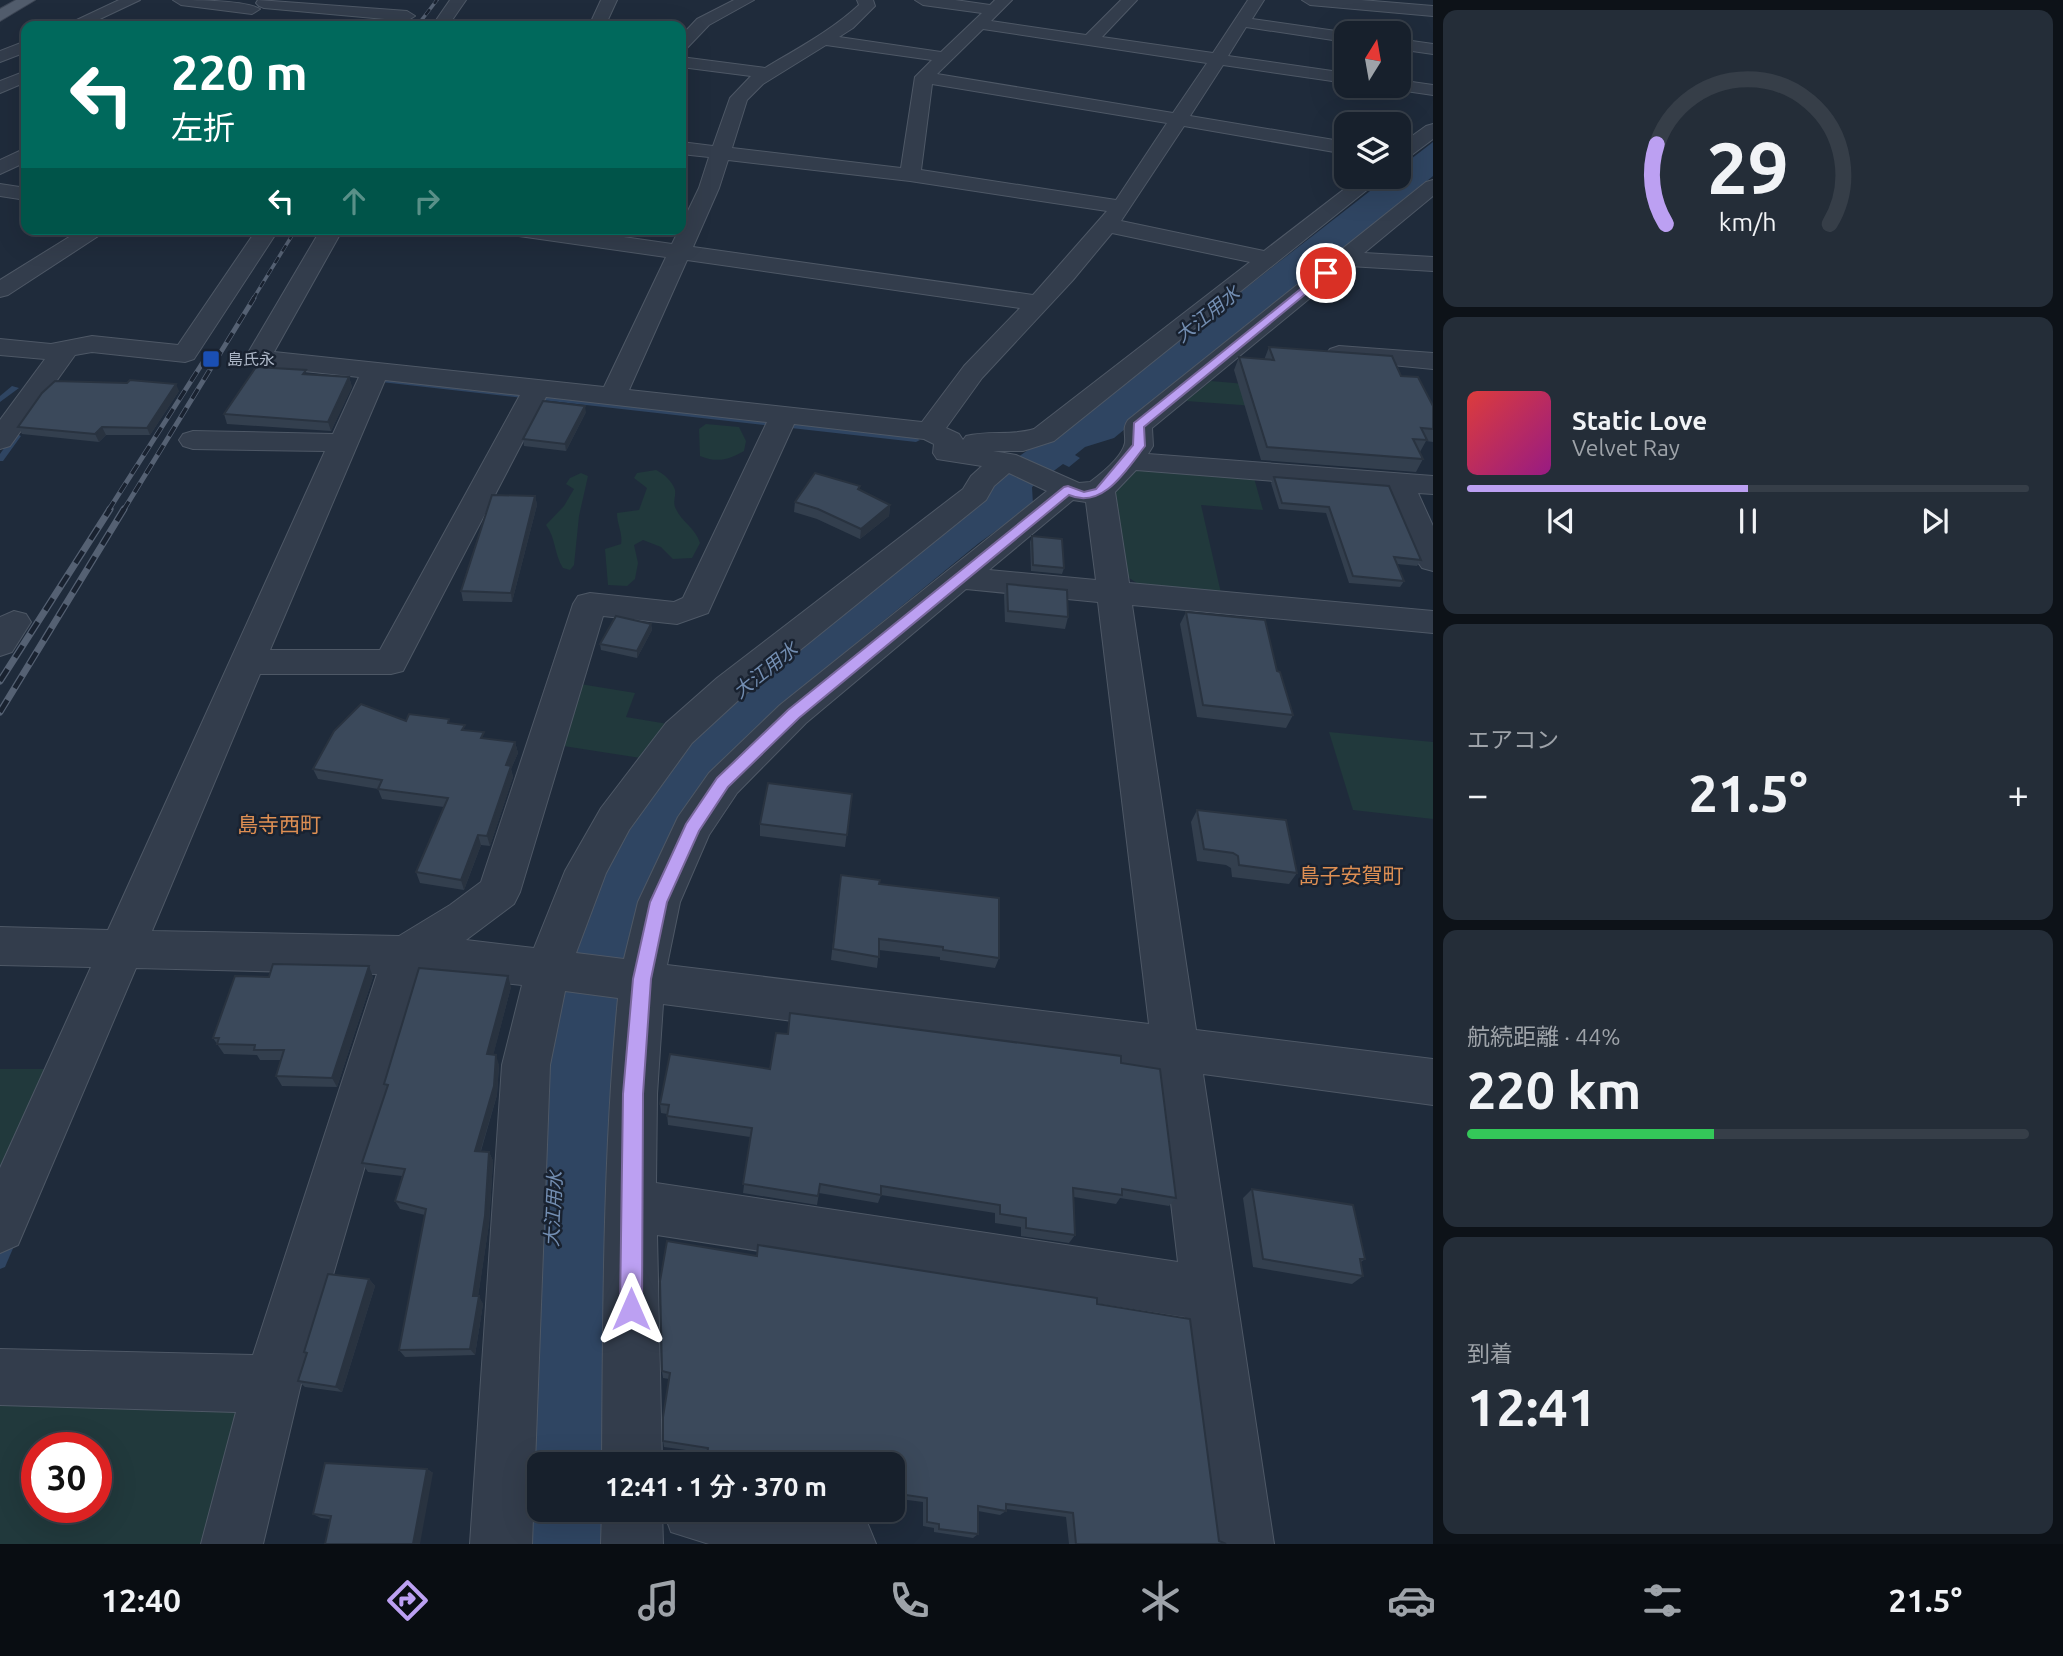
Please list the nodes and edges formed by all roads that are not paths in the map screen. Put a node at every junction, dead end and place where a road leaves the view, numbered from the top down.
1 (27, 0) edge
2 (132, 0) edge
3 (181, 0) edge
4 (419, 0) edge
5 (458, 0) edge
6 (609, 0) edge
7 (852, 0) edge
8 (865, 0) edge
9 (923, 0) edge
10 (1129, 0) edge
11 (1256, 0) edge
12 (1310, 0) edge
13 (707, 3) dead end
14 (738, 3) edge
15 (261, 4) edge
16 (999, 5) edge
17 (1433, 11) edge
18 (0, 16) edge
19 (230, 20) dead end
20 (84, 21) edge
21 (403, 21) edge
22 (443, 21) edge
23 (599, 21) edge
24 (1241, 22) junction
25 (980, 24) junction
26 (1334, 35) edge
27 (820, 39) junction
28 (686, 40) edge
29 (1090, 40) junction
30 (1411, 46) edge
31 (21, 48) edge
32 (1433, 49) edge
33 (0, 57) edge
34 (943, 57) junction
35 (1217, 59) junction
36 (686, 63) edge
37 (0, 67) edge
38 (21, 69) edge
39 (768, 73) junction
40 (1334, 76) edge
41 (924, 77) junction
42 (21, 78) edge
43 (1411, 87) edge
44 (0, 88) edge
45 (1433, 90) edge
46 (1178, 120) junction
47 (1433, 130) edge
48 (1334, 146) edge
49 (1411, 146) edge
50 (686, 149) edge
51 (720, 153) junction
52 (21, 157) edge
53 (0, 168) edge
54 (910, 175) junction
55 (1433, 186) edge
56 (1358, 189) edge
57 (0, 190) edge
58 (21, 193) edge
59 (1115, 216) junction
60 (89, 235) edge
61 (262, 235) edge
62 (328, 235) edge
63 (563, 235) edge
64 (680, 251) junction
65 (1269, 259) junction
66 (1345, 259) junction
67 (1433, 264) edge
68 (0, 290) edge
69 (1039, 303) junction
70 (0, 347) edge
71 (1233, 347) junction
72 (66, 349) junction
73 (1273, 350) edge
74 (1313, 353) edge
75 (1433, 361) edge
76 (375, 371) junction
77 (533, 394) junction
78 (613, 396) junction
79 (11, 411) edge
80 (781, 422) junction
81 (940, 436) junction
82 (0, 440) edge
83 (193, 440) dead end
84 (343, 443) junction
85 (1006, 461) junction
86 (1087, 481) junction
87 (1398, 482) junction
88 (1433, 485) edge
89 (1433, 562) edge
90 (958, 578) junction
91 (1114, 592) junction
92 (1433, 622) edge
93 (248, 662) junction
94 (0, 946) edge
95 (123, 948) junction
96 (405, 955) junction
97 (550, 968) junction
98 (634, 978) junction
99 (1176, 1049) junction
100 (1433, 1082) edge
101 (630, 1205) junction
102 (0, 1227) edge
103 (1209, 1294) junction
104 (0, 1377) edge
105 (272, 1384) junction
106 (632, 1452) edge
107 (632, 1522) edge
108 (747, 1522) edge
109 (232, 1544) edge
110 (501, 1544) edge
111 (632, 1544) edge
112 (845, 1544) edge
113 (1243, 1544) edge

1 - 18 main road
2 - 20 street
3 - 15 street
4 - 21 street
5 - 22 street
6 - 23 street
7 - 8 street
8 - 27 street
9 - 16 street
10 - 29 street
11 - 24 street
12 - 17 street
13 - 14 street
14 - 28 street
15 - 19 street
15 - 21 street
16 - 25 street
24 - 26 street
24 - 35 street
25 - 29 street
25 - 34 street
27 - 34 street
27 - 39 street
29 - 35 street
30 - 32 street
31 - 33 street
34 - 41 street
35 - 40 street
35 - 46 street
36 - 39 street
37 - 38 street
39 - 51 street
41 - 46 street
41 - 54 street
42 - 44 street
43 - 45 street
46 - 48 street
46 - 59 street
47 - 49 street
50 - 51 street
51 - 54 street
51 - 64 street
52 - 53 street
54 - 59 street
55 - 66 street
56 - 65 street
57 - 58 street
59 - 65 street
59 - 69 street
60 - 68 street
61 - 72 street
62 - 76 street
63 - 64 street
64 - 69 street
64 - 78 street
65 - 81 street
66 - 67 street
66 - 71 street
69 - 81 street
70 - 72 street
71 - 73 street
71 - 86 street
72 - 79 street
74 - 75 street
76 - 77 street
76 - 84 street
77 - 78 street
77 - 93 street
78 - 80 street
79 - 82 street
80 - 81 street
80 - 96 street
81 - 85 street
83 - 84 street
84 - 93 street
85 - 86 street
85 - 97 street
86 - 87 street
86 - 90 street
86 - 91 street
87 - 88 street
87 - 89 street
90 - 91 street
90 - 98 street
91 - 92 street
91 - 99 street
93 - 95 street
94 - 95 street
95 - 96 street
95 - 102 street
96 - 97 street
96 - 105 street
97 - 98 street
97 - 110 street
98 - 99 street
98 - 101 street
99 - 100 street
99 - 103 street
101 - 103 street
101 - 106 street
103 - 113 street
104 - 105 street
105 - 109 street
107 - 111 street
108 - 112 street

